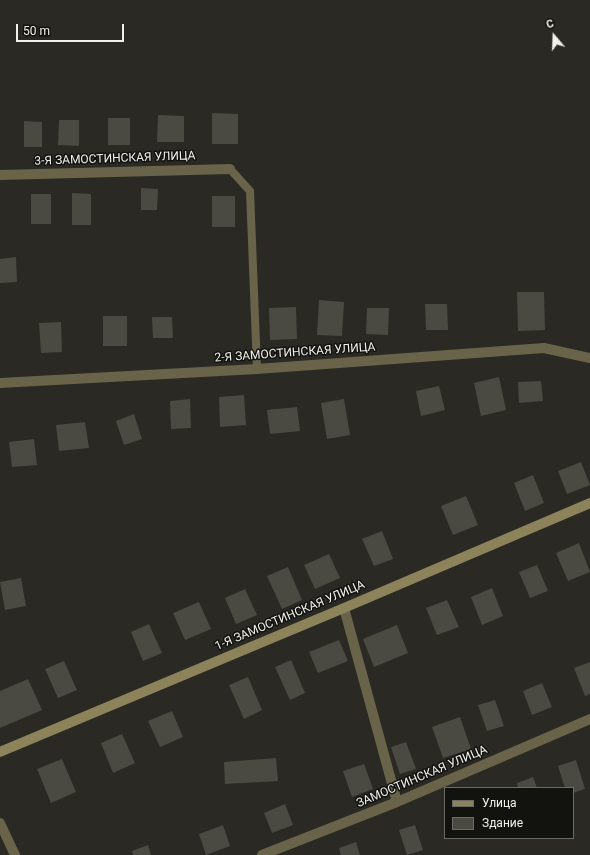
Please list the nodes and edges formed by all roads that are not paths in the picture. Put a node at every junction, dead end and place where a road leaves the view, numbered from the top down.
1 (230, 169) joint
2 (0, 175) edge
3 (590, 358) edge
4 (256, 369) junction
5 (0, 383) edge
6 (590, 503) edge
7 (344, 608) junction
8 (590, 720) edge
9 (0, 752) edge
10 (397, 802) junction
11 (0, 823) edge
12 (15, 855) edge
13 (262, 855) edge

1 - 2 street, 3-Я ЗАМОСТИНСКАЯ УЛИЦА
1 - 4 lane
3 - 4 street, 2-Я ЗАМОСТИНСКАЯ УЛИЦА
4 - 5 street, 2-Я ЗАМОСТИНСКАЯ УЛИЦА
6 - 7 street, 1-Я ЗАМОСТИНСКАЯ УЛИЦА
7 - 9 street, 1-Я ЗАМОСТИНСКАЯ УЛИЦА
7 - 10 street
8 - 10 street, ЗАМОСТИНСКАЯ УЛИЦА
10 - 13 street, ЗАМОСТИНСКАЯ УЛИЦА
11 - 12 street

